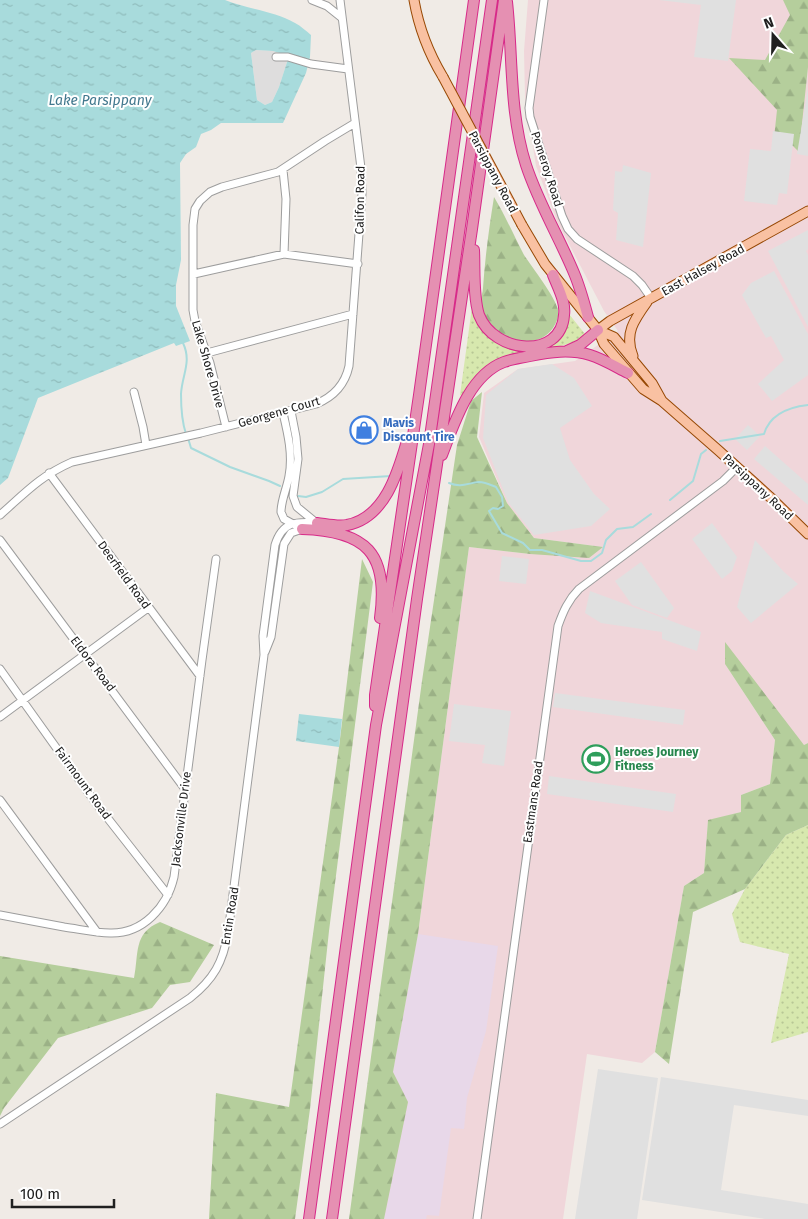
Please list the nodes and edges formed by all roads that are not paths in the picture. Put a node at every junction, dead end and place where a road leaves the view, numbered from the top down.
1 (312, 0) edge
2 (340, 0) edge
3 (414, 0) edge
4 (492, 0) edge
5 (505, 0) edge
6 (544, 0) edge
7 (473, 3) edge
8 (342, 18) junction
9 (276, 57) dead end
10 (348, 69) junction
11 (356, 123) junction
12 (283, 170) junction
13 (808, 211) edge
14 (472, 229) junction
15 (284, 254) junction
16 (358, 264) junction
17 (194, 274) junction
18 (553, 275) junction
19 (650, 299) junction
20 (354, 314) junction
21 (588, 317) junction
22 (598, 330) junction
23 (566, 351) junction
24 (207, 353) junction
25 (636, 363) junction
26 (628, 373) junction
27 (134, 392) dead end
28 (419, 394) junction
29 (332, 395) joint
30 (662, 401) junction
31 (291, 411) junction
32 (283, 413) junction
33 (226, 427) junction
34 (146, 445) junction
35 (737, 467) junction
36 (49, 473) junction
37 (434, 474) junction
38 (0, 515) edge
39 (317, 523) junction
40 (291, 524) junction
41 (302, 529) junction
42 (808, 534) edge
43 (0, 540) edge
44 (216, 559) dead end
45 (148, 608) junction
46 (383, 641) junction
47 (86, 654) junction
48 (264, 655) junction
49 (0, 669) edge
50 (200, 676) junction
51 (23, 700) junction
52 (0, 717) edge
53 (376, 725) junction
54 (185, 789) junction
55 (0, 800) edge
56 (168, 895) junction
57 (0, 915) edge
58 (97, 932) junction
59 (0, 1124) edge
60 (310, 1219) edge
61 (332, 1219) edge
62 (477, 1219) edge

1 - 8 street
2 - 8 street, Califon Road
3 - 18 main road, Parsippany Road, bridge
4 - 53 highway
5 - 14 highway
5 - 21 highway
6 - 19 street, Pomeroy Road
7 - 28 highway
8 - 10 street, Califon Road
9 - 10 street
10 - 11 street, Califon Road
11 - 12 street, Lake Shore Drive
11 - 16 street, Califon Road
12 - 15 street
12 - 17 street, Lake Shore Drive
13 - 19 main road, East Halsey Road
14 - 18 highway
14 - 37 highway
15 - 16 street
15 - 17 street
16 - 20 street, Califon Road
17 - 24 street, Lake Shore Drive
18 - 21 main road, Parsippany Road
19 - 22 main road, East Halsey Road
19 - 25 main road
20 - 24 street
20 - 29 street, Califon Road
21 - 22 main road, Parsippany Road
22 - 23 highway
22 - 25 main road, Parsippany Road
22 - 26 main road, Parsippany Road
23 - 26 highway
23 - 37 highway
24 - 33 street, Lake Shore Drive
25 - 30 main road, Parsippany Road
26 - 30 main road, Parsippany Road
27 - 34 street
28 - 39 highway
28 - 46 highway
29 - 31 street, Georgene Court
30 - 35 main road, Parsippany Road
31 - 32 street, Georgene Court
31 - 39 street
32 - 33 street, Georgene Court
32 - 40 street
33 - 34 street
34 - 36 street
35 - 42 main road, Parsippany Road
35 - 62 street, Eastmans Road
36 - 38 street
36 - 45 street, Deerfield Road
37 - 61 highway
39 - 40 street
40 - 41 street
40 - 48 street, Entin Road
41 - 46 highway
41 - 48 street, Entin Road
43 - 47 street, Eldora Road
44 - 50 street, Jacksonville Drive
45 - 47 street
45 - 50 street, Deerfield Road
46 - 53 highway
47 - 51 street
47 - 54 street, Eldora Road
48 - 59 street, Entin Road
49 - 51 street, Fairmount Road
50 - 54 street, Jacksonville Drive
51 - 52 street
51 - 56 street, Fairmount Road
53 - 60 highway
54 - 56 street, Jacksonville Drive
55 - 58 street
56 - 58 street, Jacksonville Drive
57 - 58 street, Jacksonville Drive

